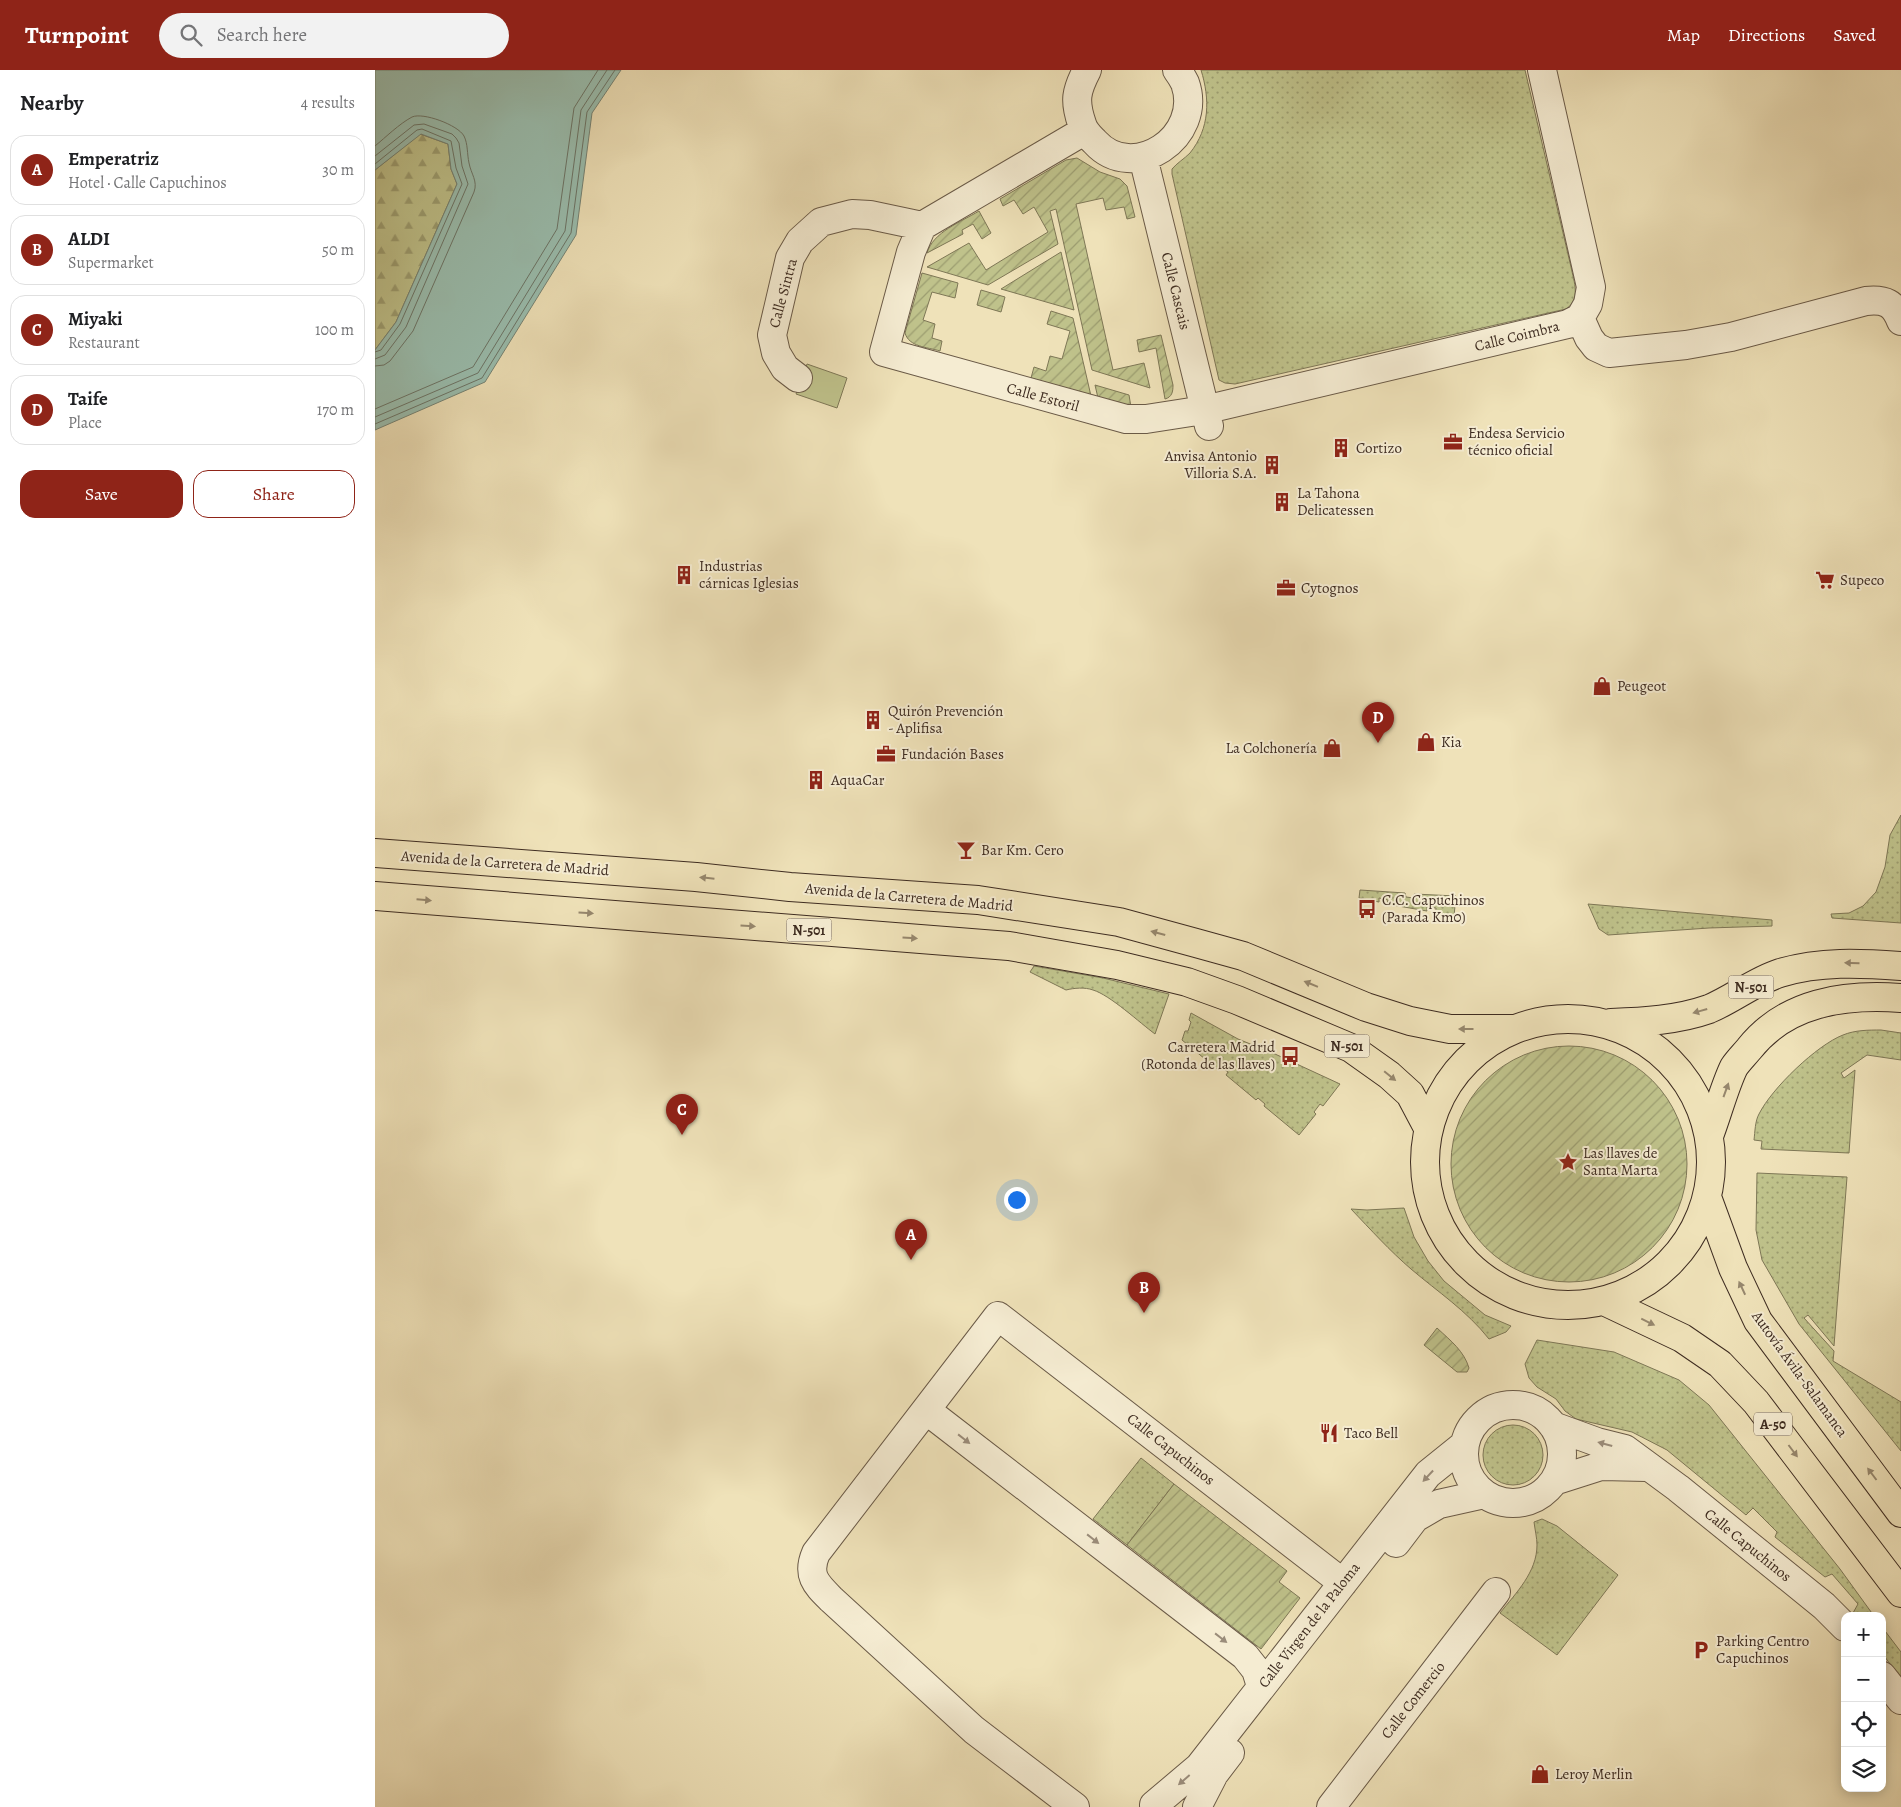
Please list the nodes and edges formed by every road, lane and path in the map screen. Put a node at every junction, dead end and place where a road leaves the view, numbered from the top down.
1 (1087, 70) edge
2 (1177, 70) edge
3 (1543, 70) edge
4 (1084, 131) junction
5 (1143, 157) junction
6 (922, 226) junction
7 (1580, 318) junction
8 (1901, 321) edge
9 (798, 378) dead end
10 (1207, 418) junction
11 (375, 853) edge
12 (375, 896) edge
13 (1901, 966) edge
14 (1901, 998) edge
15 (1603, 1023) junction
16 (1515, 1029) junction
17 (1428, 1128) junction
18 (1709, 1136) junction
19 (1707, 1196) junction
20 (1604, 1301) junction
21 (925, 1410) junction
22 (1553, 1426) junction
23 (1464, 1445) junction
24 (1647, 1467) junction
25 (1554, 1481) junction
26 (1484, 1494) junction
27 (1901, 1513) edge
28 (1343, 1583) junction
29 (1496, 1592) dead end
30 (1901, 1593) edge
31 (1841, 1624) edge
32 (1886, 1681) edge
33 (1261, 1686) junction
34 (1901, 1700) edge
35 (1152, 1806) edge
36 (1075, 1807) edge
37 (1197, 1807) edge
38 (1331, 1807) edge

1 - 4 street
2 - 5 street
3 - 7 street, Calle Coimbra
4 - 5 street
4 - 6 street
5 - 10 street, Calle Cascais
6 - 9 street, Calle Sintra
6 - 10 street, Calle Estoril
7 - 8 street
7 - 10 street, Calle Coimbra
16 -> 11 highway, Avenida de la Carretera de Madrid
12 -> 17 highway, N-501
13 -> 15 highway, N-501
18 -> 14 highway, N-501
15 - 16 highway
15 - 18 highway
16 - 17 highway
17 - 20 highway
18 - 19 highway
19 - 20 highway
27 -> 19 highway, Autovía Ávila-Salamanca
20 -> 30 highway, A-50
21 - 28 street, Calle Capuchinos
21 -> 33 street
21 - 36 street
22 - 23 street
24 -> 22 street, Calle Capuchinos
22 - 25 street
23 - 26 street
23 -> 28 street, Calle Virgen de la Paloma
24 - 25 street
24 - 31 street, Calle Capuchinos
25 - 26 street
26 - 37 street, Calle Virgen de la Paloma
28 - 33 street, Calle Virgen de la Paloma
29 - 38 street, Calle Comercio
32 - 34 street
33 -> 35 street, Calle Virgen de la Paloma

